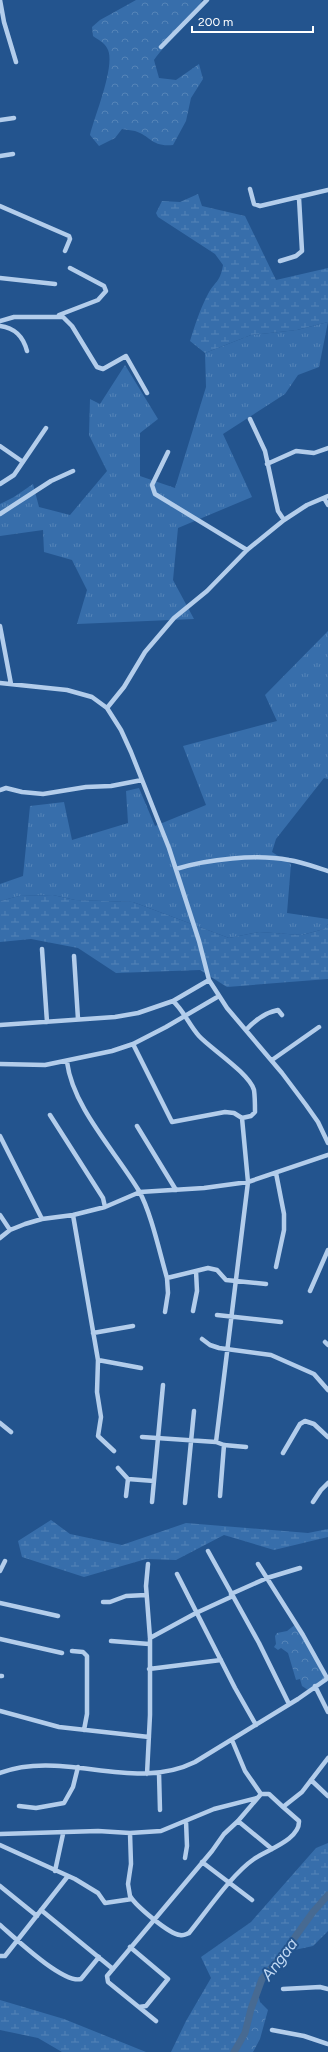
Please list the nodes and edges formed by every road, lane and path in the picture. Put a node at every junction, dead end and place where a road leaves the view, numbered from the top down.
1 (0, 0) edge
2 (207, 0) edge
3 (161, 47) dead end
4 (16, 62) dead end
5 (14, 118) dead end
6 (0, 120) edge
7 (13, 154) dead end
8 (0, 156) edge
9 (250, 189) dead end
10 (328, 190) edge
11 (299, 198) junction
12 (0, 206) edge
13 (65, 251) dead end
14 (280, 261) dead end
15 (70, 268) dead end
16 (0, 278) edge
17 (55, 284) dead end
18 (58, 316) junction
19 (0, 321) edge
20 (0, 326) edge
21 (27, 351) dead end
22 (147, 393) dead end
23 (250, 419) dead end
24 (46, 428) dead end
25 (0, 446) edge
26 (328, 448) edge
27 (168, 452) dead end
28 (23, 462) junction
29 (267, 464) junction
30 (73, 471) dead end
31 (0, 484) edge
32 (326, 497) edge
33 (328, 505) edge
34 (0, 514) edge
35 (284, 520) junction
36 (247, 550) junction
37 (0, 626) edge
38 (0, 684) edge
39 (11, 684) junction
40 (107, 708) junction
41 (142, 780) junction
42 (0, 790) edge
43 (176, 869) junction
44 (328, 871) edge
45 (42, 949) dead end
46 (74, 956) dead end
47 (209, 980) junction
48 (219, 996) junction
49 (173, 1002) junction
50 (282, 1015) dead end
51 (184, 1016) junction
52 (78, 1019) junction
53 (47, 1022) junction
54 (0, 1025) edge
55 (319, 1026) dead end
56 (246, 1030) junction
57 (133, 1044) junction
58 (272, 1060) junction
59 (67, 1062) junction
60 (0, 1064) edge
61 (50, 1115) dead end
62 (242, 1118) junction
63 (137, 1126) dead end
64 (0, 1136) edge
65 (328, 1143) edge
66 (328, 1155) edge
67 (276, 1173) junction
68 (248, 1182) junction
69 (176, 1190) junction
70 (140, 1192) junction
71 (105, 1207) junction
72 (0, 1215) edge
73 (72, 1215) junction
74 (42, 1219) junction
75 (10, 1230) junction
76 (0, 1238) edge
77 (328, 1250) edge
78 (276, 1267) dead end
79 (196, 1271) junction
80 (167, 1278) junction
81 (236, 1281) junction
82 (266, 1284) dead end
83 (310, 1291) dead end
84 (193, 1311) dead end
85 (165, 1312) dead end
86 (217, 1315) dead end
87 (232, 1316) junction
88 (281, 1322) dead end
89 (132, 1326) dead end
90 (93, 1333) junction
91 (202, 1339) dead end
92 (229, 1349) junction
93 (98, 1360) junction
94 (141, 1368) dead end
95 (163, 1385) dead end
96 (328, 1390) edge
97 (194, 1412) dead end
98 (0, 1423) edge
99 (11, 1432) dead end
100 (142, 1437) dead end
101 (328, 1437) edge
102 (158, 1439) junction
103 (192, 1440) junction
104 (216, 1442) junction
105 (224, 1445) junction
106 (246, 1447) dead end
107 (114, 1451) dead end
108 (283, 1452) dead end
109 (118, 1468) dead end
110 (128, 1479) junction
111 (154, 1481) junction
112 (328, 1483) edge
113 (126, 1496) dead end
114 (220, 1496) dead end
115 (152, 1502) dead end
116 (313, 1502) dead end
117 (185, 1503) dead end
118 (208, 1551) dead end
119 (5, 1561) dead end
120 (148, 1564) dead end
121 (258, 1564) dead end
122 (300, 1568) dead end
123 (0, 1571) edge
124 (177, 1574) dead end
125 (266, 1578) junction
126 (146, 1595) junction
127 (232, 1595) junction
128 (102, 1602) dead end
129 (0, 1603) edge
130 (196, 1613) junction
131 (58, 1616) dead end
132 (150, 1638) junction
133 (0, 1639) edge
134 (111, 1641) dead end
135 (149, 1644) junction
136 (72, 1651) dead end
137 (62, 1653) dead end
138 (221, 1660) junction
139 (149, 1669) junction
140 (327, 1678) edge
141 (314, 1686) junction
142 (289, 1704) junction
143 (1, 1712) edge
144 (328, 1712) edge
145 (256, 1725) junction
146 (84, 1730) junction
147 (149, 1737) junction
148 (232, 1740) junction
149 (328, 1758) edge
150 (78, 1767) junction
151 (0, 1773) edge
152 (159, 1773) junction
153 (147, 1774) junction
154 (311, 1780) junction
155 (259, 1796) junction
156 (328, 1796) edge
157 (19, 1806) dead end
158 (283, 1807) junction
159 (160, 1810) dead end
160 (186, 1821) junction
161 (238, 1821) junction
162 (130, 1833) junction
163 (0, 1834) edge
164 (63, 1834) junction
165 (0, 1846) edge
166 (272, 1849) junction
167 (185, 1858) dead end
168 (202, 1862) junction
169 (55, 1871) junction
170 (68, 1876) junction
171 (229, 1883) junction
172 (0, 1886) edge
173 (132, 1899) junction
174 (252, 1900) dead end
175 (41, 1910) junction
176 (37, 1916) junction
177 (154, 1918) junction
178 (0, 1925) edge
179 (18, 1939) junction
180 (130, 1948) junction
181 (0, 1956) edge
182 (99, 1957) junction
183 (113, 1969) junction
184 (283, 1989) dead end
185 (328, 1989) edge
186 (139, 2007) junction
187 (156, 2021) dead end
188 (272, 2030) dead end
189 (328, 2044) edge

1 - 4 street
2 - 3 street
5 - 6 street
7 - 8 street
9 - 11 street
10 - 11 street
11 - 14 street
12 - 13 street
15 - 18 street
16 - 17 street
18 - 19 street
18 - 22 street
20 - 21 street
23 - 29 street
24 - 28 street
25 - 28 street
26 - 29 street
27 - 36 street
28 - 31 street
29 - 35 street
30 - 34 street
32 - 33 street
32 - 35 street
35 - 36 street
36 - 40 street
37 - 39 street
38 - 39 street
39 - 40 street
40 - 41 street
41 - 42 street
41 - 43 street
43 - 44 street
43 - 47 street
45 - 53 street
46 - 52 street
47 - 48 street
47 - 49 street
48 - 51 street
48 - 56 street
49 - 51 street
49 - 52 street
50 - 56 street
51 - 57 street
51 - 62 street
52 - 53 street
53 - 54 street
55 - 58 street
56 - 58 street
57 - 59 street
57 - 62 street
58 - 65 street
59 - 60 street
59 - 70 street
61 - 71 street
62 - 68 street
63 - 69 street
64 - 74 street
66 - 67 street
67 - 68 street
67 - 78 street
68 - 69 street
68 - 81 street
69 - 70 street
70 - 71 street
70 - 80 street
71 - 73 street
72 - 75 street
73 - 74 street
73 - 90 street
74 - 75 street
75 - 76 street
77 - 83 street
79 - 80 street
79 - 81 street
79 - 84 street
80 - 85 street
81 - 82 street
81 - 87 street
86 - 87 street
87 - 88 street
87 - 92 street
89 - 90 street
90 - 93 street
91 - 92 street
92 - 96 street
92 - 104 street
93 - 94 street
93 - 107 street
95 - 102 street
97 - 103 street
98 - 99 street
100 - 102 street
101 - 108 street
102 - 103 street
102 - 111 street
103 - 104 street
103 - 117 street
104 - 105 street
105 - 106 street
105 - 114 street
109 - 110 street
110 - 111 street
110 - 113 street
111 - 115 street
112 - 116 street
118 - 127 street
119 - 123 street
120 - 126 street
121 - 125 street
122 - 125 street
124 - 130 street
125 - 127 street
125 - 140 street
126 - 128 street
126 - 132 street
127 - 130 street
127 - 142 street
129 - 131 street
130 - 132 street
130 - 138 street
132 - 135 street
133 - 137 street
134 - 135 street
135 - 139 street
136 - 146 street
138 - 139 street
138 - 145 street
139 - 147 street
140 - 141 street
141 - 142 street
141 - 144 street
142 - 145 street
143 - 146 street
145 - 148 street
146 - 147 street
147 - 153 street
148 - 152 street
148 - 155 street
149 - 154 street
150 - 151 street
150 - 153 street
150 - 157 street
152 - 153 street
152 - 159 street
154 - 156 street
154 - 158 street
155 - 158 street
155 - 160 street
155 - 161 street
158 - 166 street
160 - 162 street
160 - 167 street
161 - 166 street
161 - 168 street
162 - 164 street
162 - 173 street
163 - 164 street
164 - 169 street
165 - 169 street
166 - 171 street
168 - 171 street
168 - 177 street
169 - 170 street
170 - 173 street
170 - 175 street
171 - 174 street
171 - 177 street
172 - 176 street
173 - 177 street
175 - 176 street
175 - 182 street
176 - 179 street
177 - 180 street
178 - 179 street
179 - 181 street
179 - 182 street
180 - 183 street
180 - 186 street
182 - 183 street
183 - 186 street
184 - 185 street
186 - 187 street
188 - 189 street

